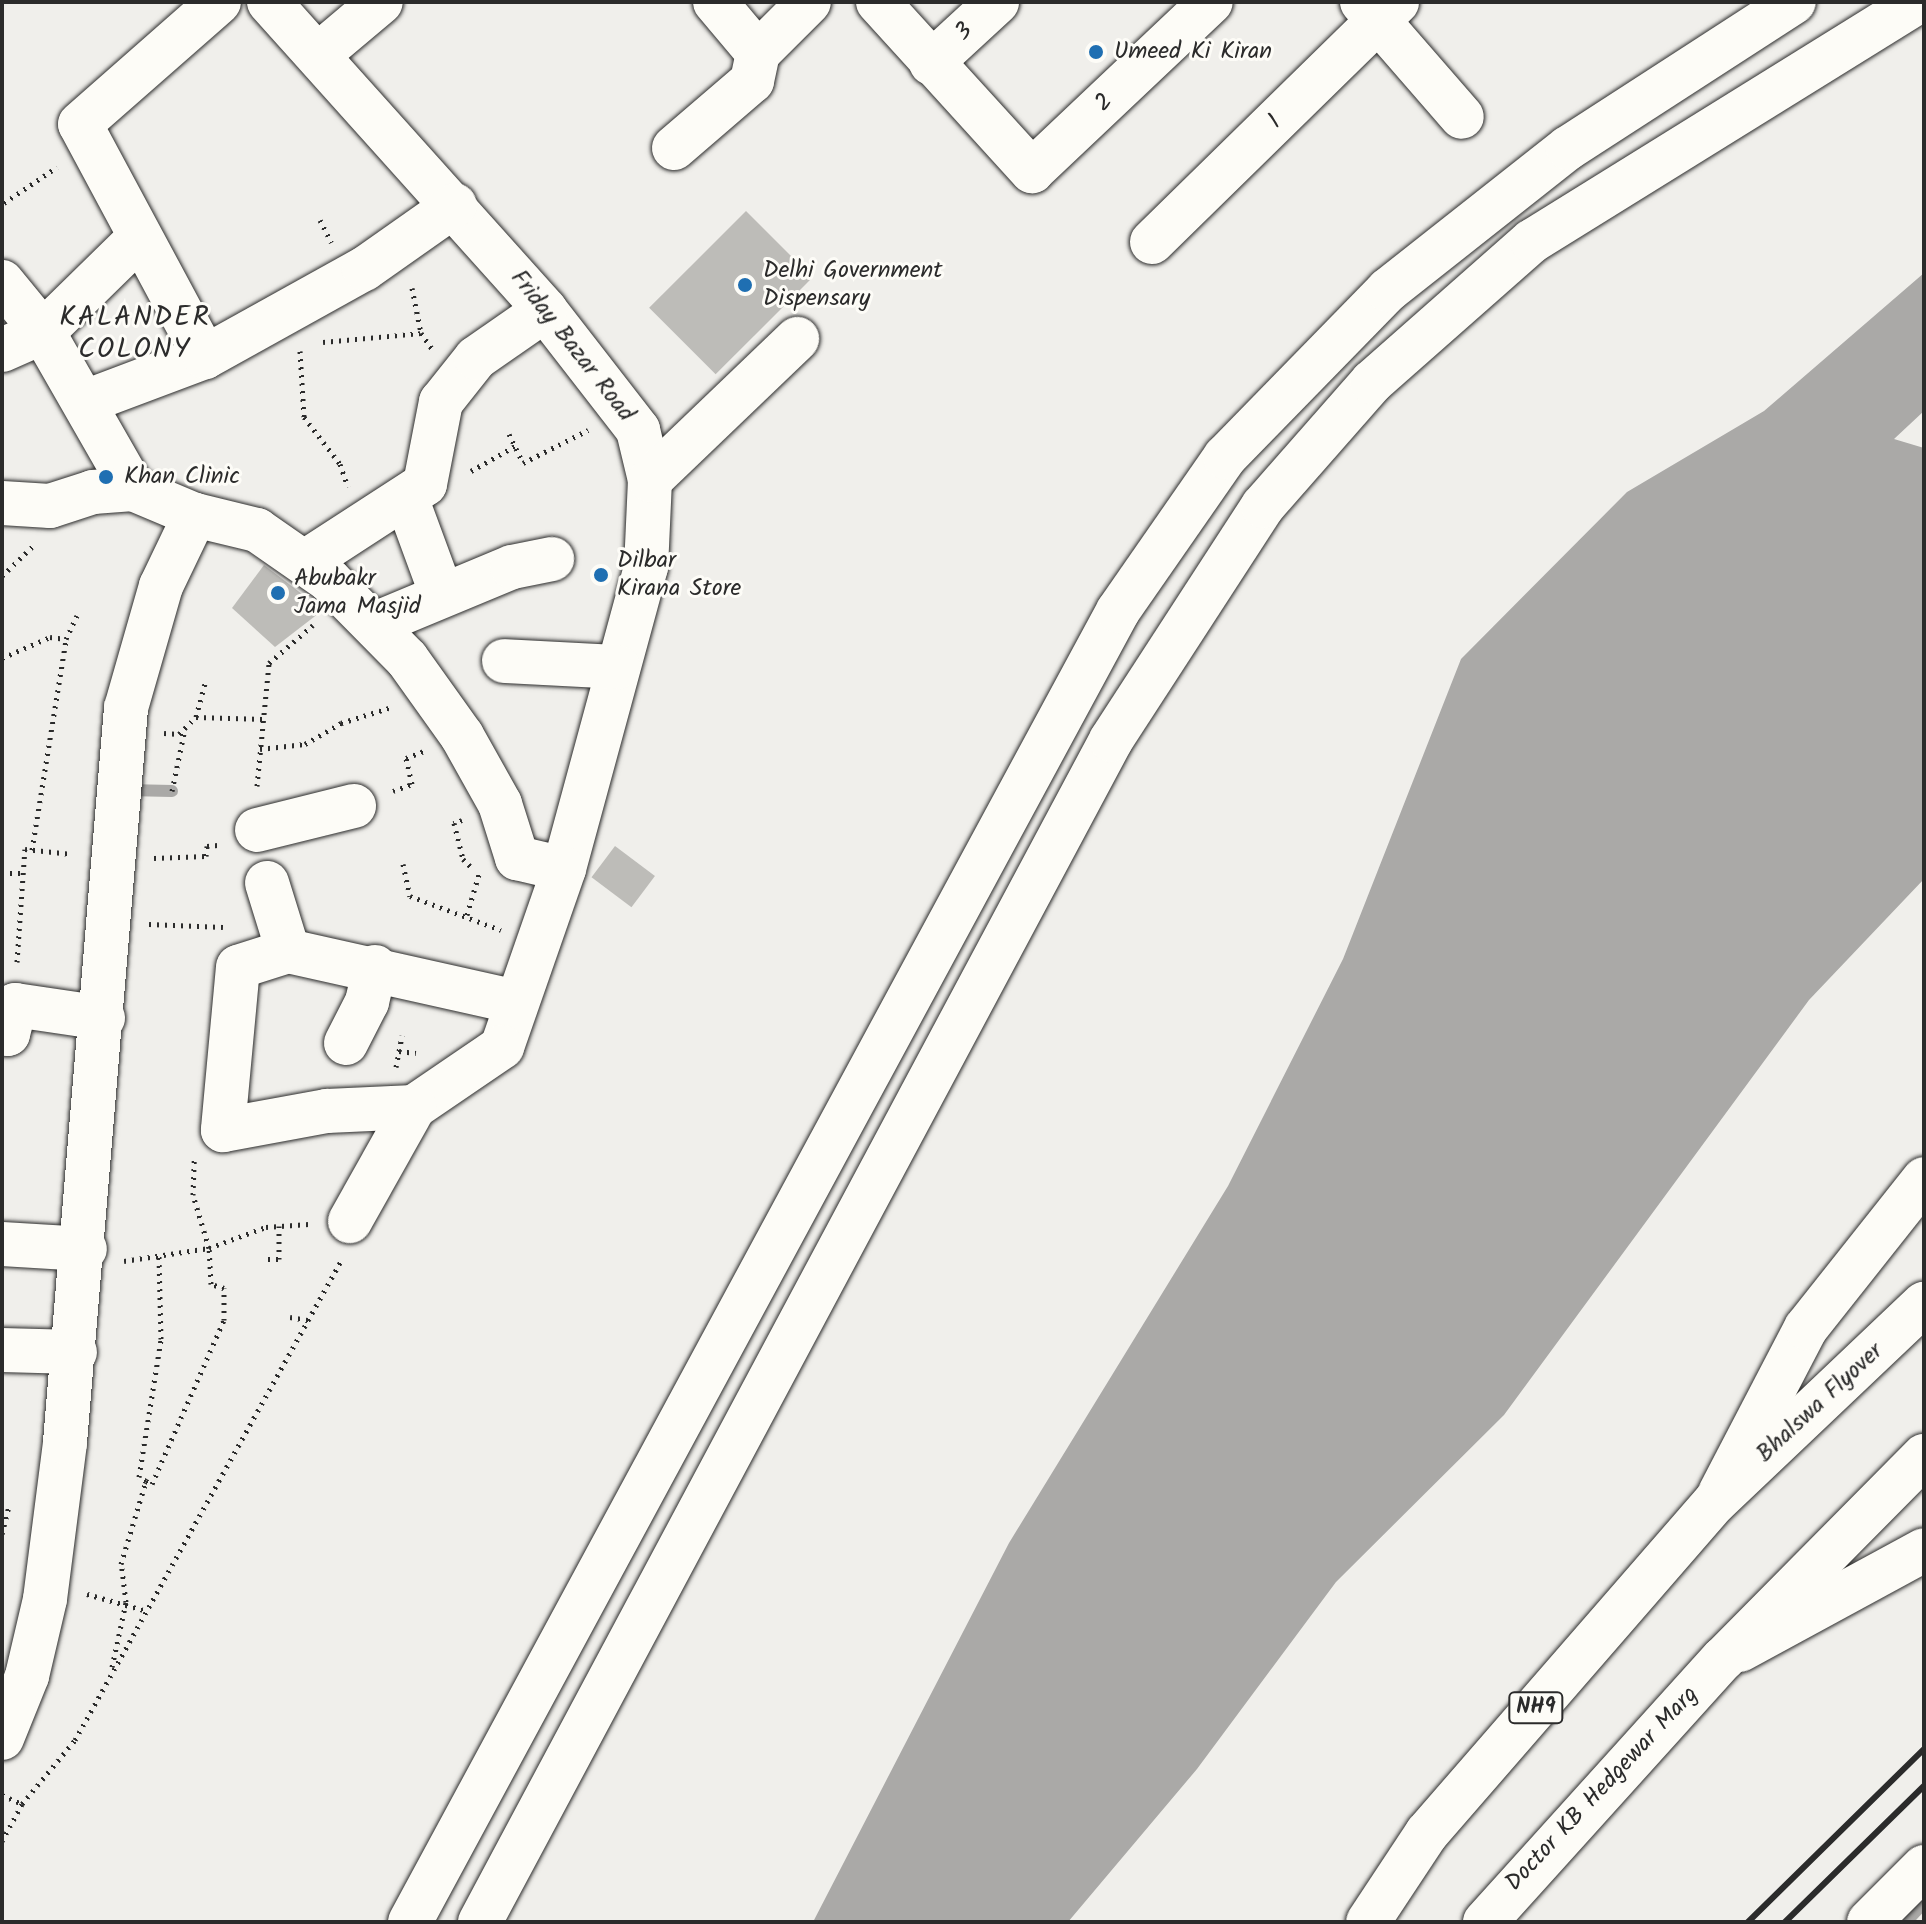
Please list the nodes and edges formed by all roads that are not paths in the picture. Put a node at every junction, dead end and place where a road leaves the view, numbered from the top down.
1 (219, 2) edge
2 (269, 2) edge
3 (381, 2) edge
4 (715, 2) edge
5 (809, 2) edge
6 (878, 2) edge
7 (997, 2) edge
8 (1211, 2) edge
9 (1794, 2) edge
10 (1918, 2) edge
11 (1379, 8) edge
12 (758, 53) junction
13 (318, 55) junction
14 (931, 63) junction
15 (1462, 117) dead end
16 (674, 148) dead end
17 (455, 205) junction
18 (139, 238) junction
19 (1152, 242) dead end
20 (2, 282) edge
21 (545, 310) junction
22 (43, 332) junction
23 (797, 339) dead end
24 (2, 350) edge
25 (205, 357) junction
26 (85, 402) junction
27 (650, 480) junction
28 (133, 489) junction
29 (407, 500) junction
30 (2, 503) edge
31 (195, 515) junction
32 (552, 559) dead end
33 (305, 562) junction
34 (442, 595) junction
35 (363, 613) junction
36 (504, 661) dead end
37 (618, 667) junction
38 (354, 806) road end
39 (245, 837) road end
40 (564, 869) junction
41 (375, 967) junction
42 (516, 1002) junction
43 (103, 1018) junction
44 (9, 1019) edge
45 (346, 1043) dead end
46 (414, 1107) junction
47 (1924, 1179) edge
48 (350, 1221) road end
49 (2, 1244) edge
50 (84, 1258) junction
51 (1924, 1304) edge
52 (2, 1350) edge
53 (75, 1352) junction
54 (1924, 1456) edge
55 (1715, 1502) junction
56 (1924, 1550) edge
57 (1723, 1659) junction
58 (2, 1738) edge
59 (1924, 1867) edge
60 (410, 1922) edge
61 (480, 1922) edge
62 (1368, 1922) edge
63 (1485, 1922) edge
64 (1869, 1922) edge

1 - 18 main road
2 - 13 main road, Friday Bazar Road
3 - 13 main road
4 - 12 main road
5 - 12 main road
6 - 14 main road
7 - 14 main road, 3
8 - 14 main road, 2
9 - 60 main road
10 - 61 main road
11 - 15 main road
11 - 19 main road, 1
12 - 16 main road
13 - 17 main road, Friday Bazar Road
17 - 21 main road, Friday Bazar Road
17 - 25 main road
18 - 22 main road
18 - 25 main road
20 - 22 main road
21 - 27 main road, Friday Bazar Road
21 - 29 main road
22 - 24 main road
22 - 26 main road
23 - 27 main road
25 - 26 main road
26 - 28 main road
27 - 37 main road, Friday Bazar Road
28 - 30 main road
28 - 31 main road
29 - 33 main road
29 - 34 main road
31 - 33 main road
31 - 43 main road
32 - 34 main road
33 - 35 main road
34 - 35 main road
35 - 40 main road
36 - 37 main road
37 - 40 main road, Friday Bazar Road
38 - 39 main road
40 - 42 main road, Friday Bazar Road
41 - 42 main road
41 - 45 main road
41 - 46 main road
42 - 46 main road, Friday Bazar Road
43 - 44 main road
43 - 50 main road
46 - 48 main road
47 - 55 main road
49 - 50 main road
50 - 53 main road
51 - 55 main road, Bhalswa Flyover
52 - 53 main road
53 - 58 main road
54 - 57 main road
55 - 62 main road, NH9
56 - 57 main road
57 - 63 main road, Doctor KB Hedgewar Marg
59 - 64 main road

